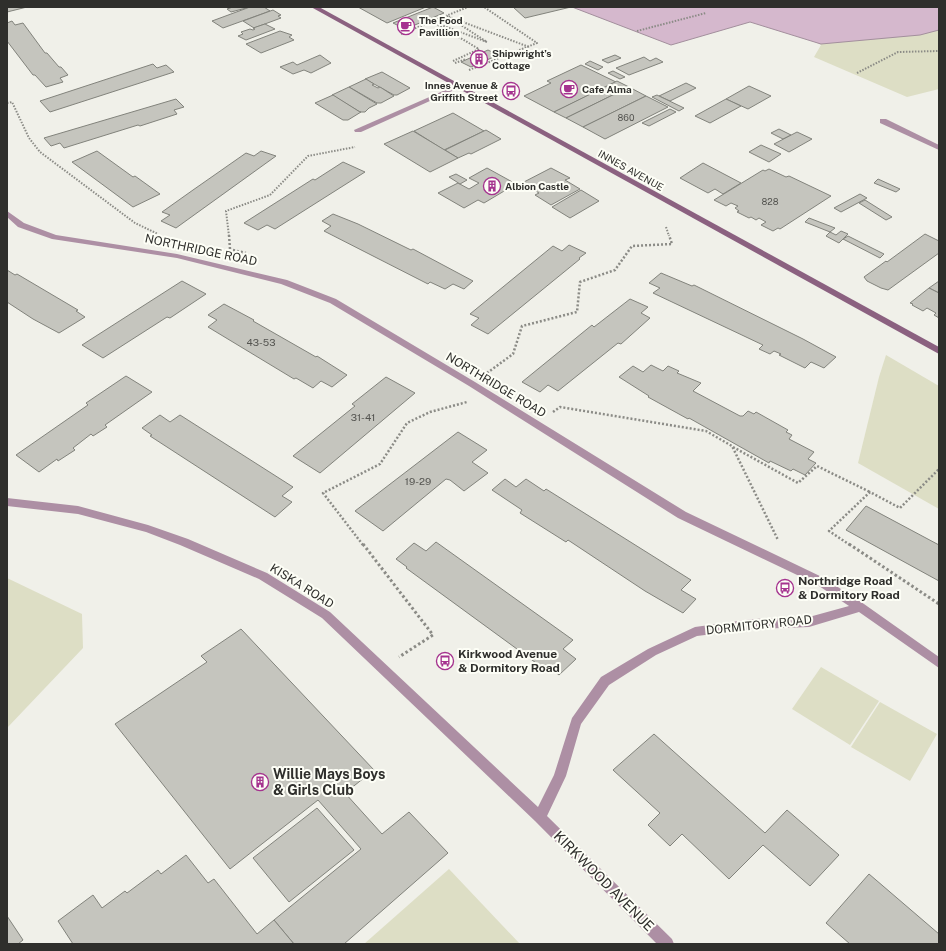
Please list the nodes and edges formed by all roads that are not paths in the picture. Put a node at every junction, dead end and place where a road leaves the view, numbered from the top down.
1 (314, 7) edge
2 (459, 86) junction
3 (883, 122) dead end
4 (358, 130) dead end
5 (939, 148) edge
6 (7, 213) edge
7 (939, 351) edge
8 (7, 502) edge
9 (860, 607) junction
10 (939, 663) edge
11 (540, 817) junction
12 (667, 944) edge

1 - 2 main road, INNES AVENUE
2 - 4 street
2 - 7 main road, INNES AVENUE
3 - 5 street
6 - 9 street, NORTHRIDGE ROAD
8 - 11 street, KISKA ROAD
9 - 10 street, NORTHRIDGE ROAD
9 - 11 street, DORMITORY ROAD
11 - 12 street, KIRKWOOD AVENUE

